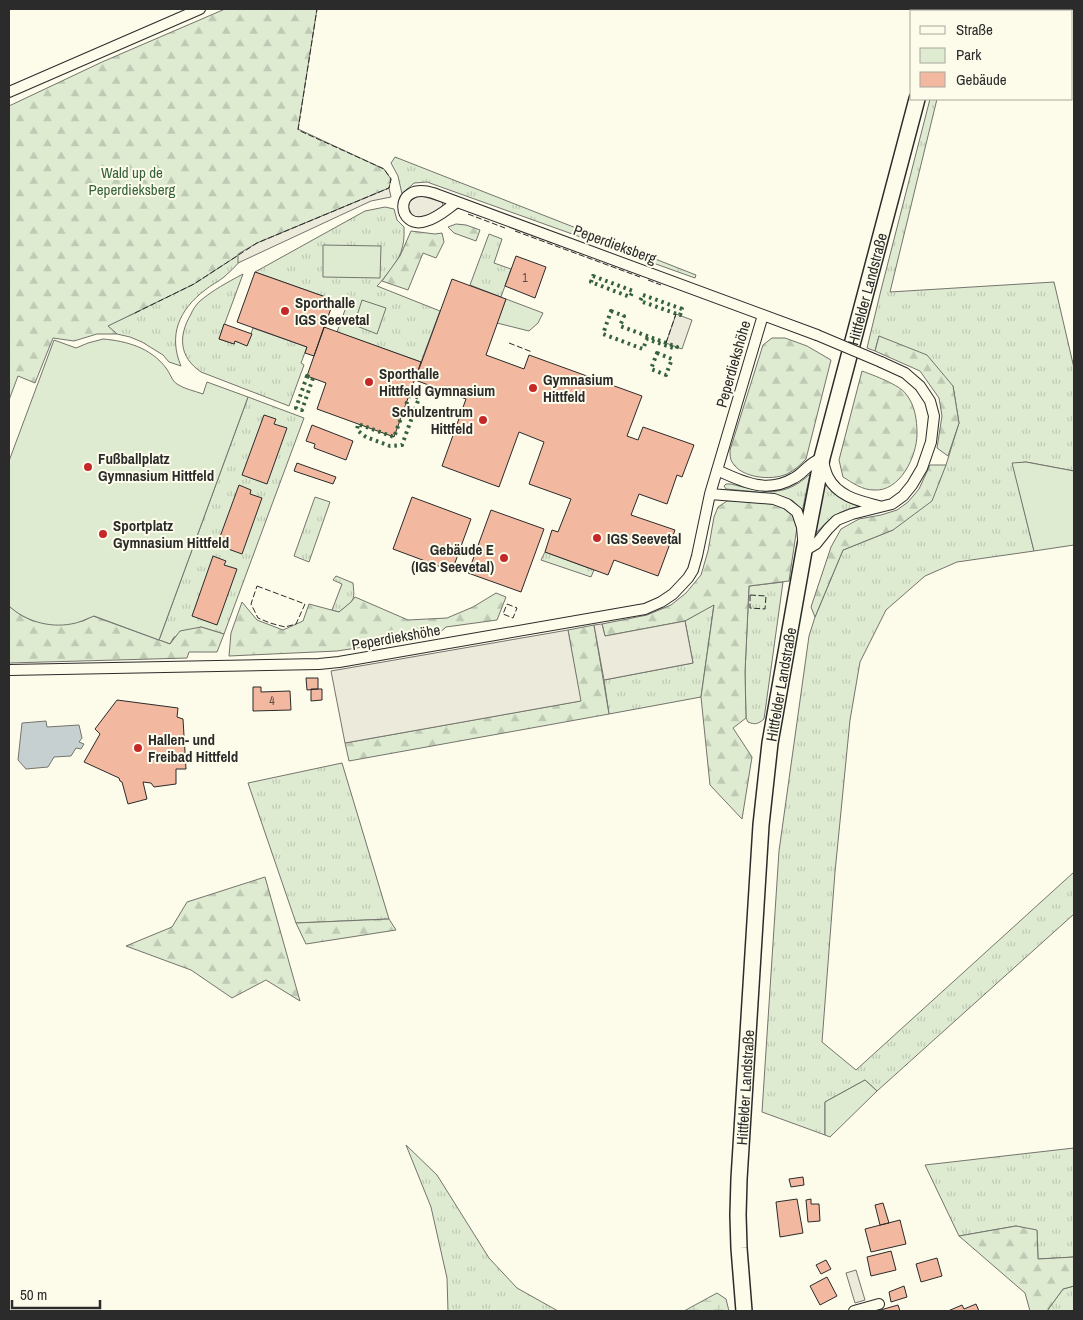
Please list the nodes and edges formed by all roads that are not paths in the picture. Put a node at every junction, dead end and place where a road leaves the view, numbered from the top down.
1 (200, 9) edge
2 (9, 92) edge
3 (917, 100) edge
4 (457, 202) junction
5 (763, 315) junction
6 (822, 458) junction
7 (717, 470) junction
8 (710, 494) junction
9 (880, 507) junction
10 (804, 551) junction
11 (9, 670) edge
12 (743, 1284) junction
13 (879, 1304) dead end
14 (744, 1311) edge
15 (751, 1311) edge
16 (854, 1311) edge

1 - 2 street
3 - 6 main road, Hittfelder Landstraße
4 - 4 street, Peperdieksberg
4 - 5 street, Peperdieksberg
5 - 7 street, Peperdiekshöhe
5 - 9 street, Peperdiekshöhe, bridge
6 - 7 street
6 - 9 street
6 - 10 main road, Hittfelder Landstraße
7 - 8 street, Peperdiekshöhe
8 - 10 street
8 - 11 street, Peperdiekshöhe
9 - 10 street, Peperdiekshöhe
10 - 12 main road, Hittfelder Landstraße
12 - 14 main road, Hittfelder Landstraße
12 - 15 main road, Hittfelder Landstraße
13 - 16 street

